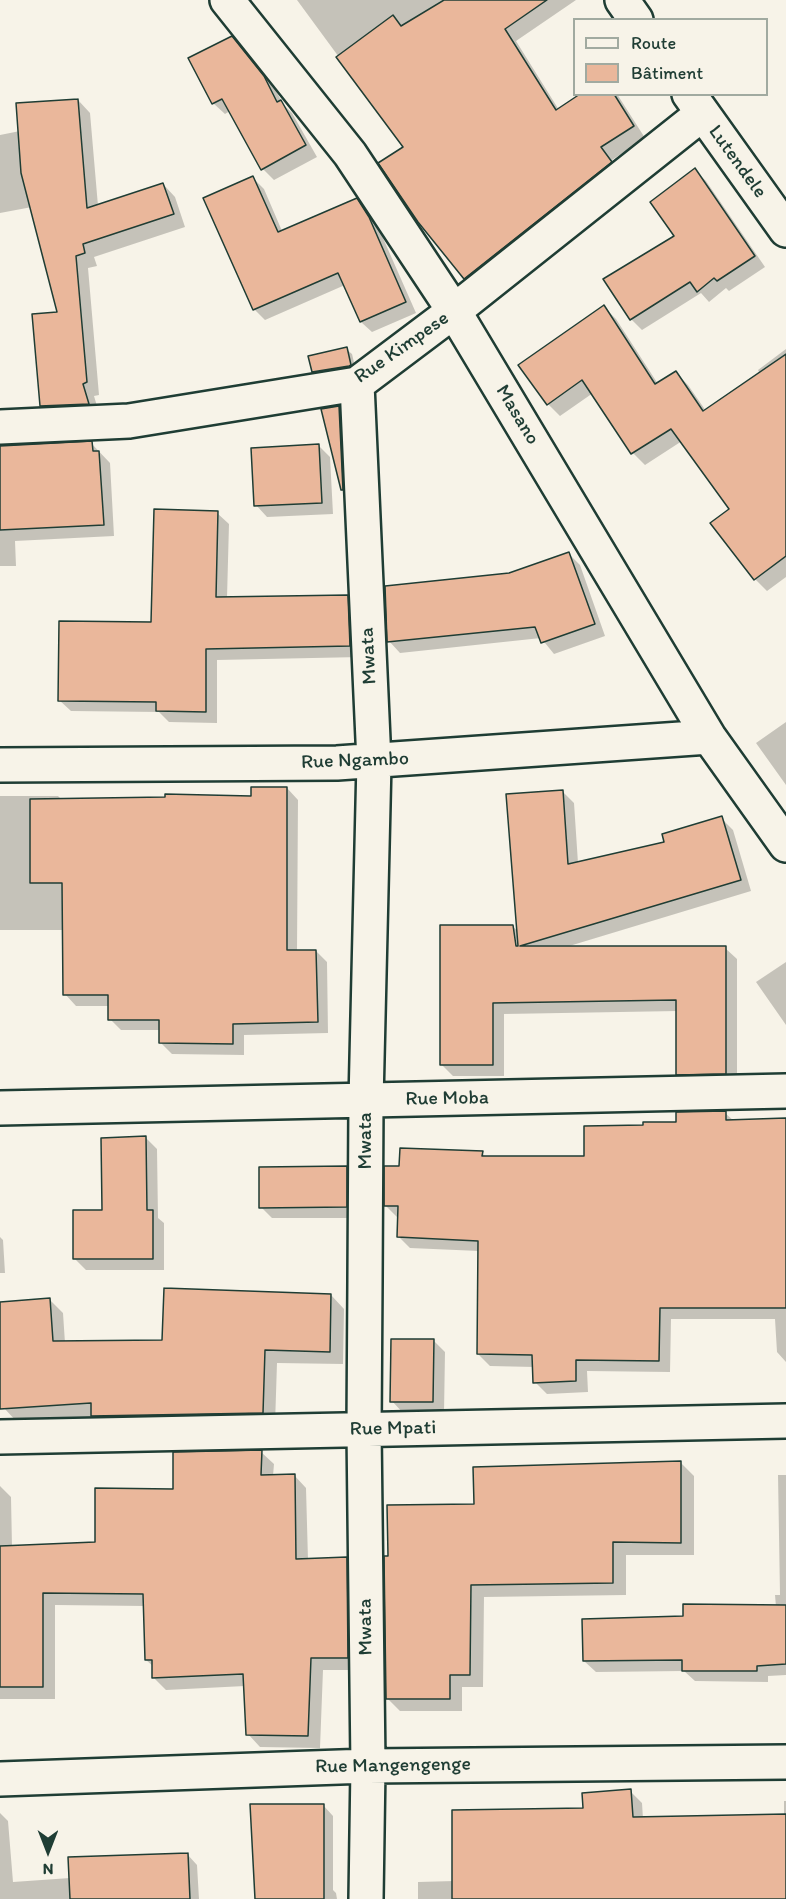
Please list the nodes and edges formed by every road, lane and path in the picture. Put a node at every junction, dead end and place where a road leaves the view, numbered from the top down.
1 (227, 0) edge
2 (622, 0) edge
3 (635, 18) edge
4 (695, 104) edge
5 (786, 230) edge
6 (454, 311) junction
7 (357, 384) junction
8 (0, 427) edge
9 (709, 737) junction
10 (374, 762) junction
11 (0, 765) edge
12 (786, 845) edge
13 (786, 1091) edge
14 (366, 1101) junction
15 (0, 1108) edge
16 (786, 1421) edge
17 (364, 1430) junction
18 (0, 1437) edge
19 (786, 1762) edge
20 (368, 1766) junction
21 (0, 1779) edge
22 (366, 1899) edge

1 - 6 street, Masano
2 - 3 street
4 - 5 street, Lutendele
4 - 6 street, Rue Kimpese
6 - 7 street, Rue Kimpese
6 - 9 street, Masano
7 - 8 street, Rue Kimpese
7 - 10 street, Mwata
9 - 10 street, Rue Ngambo
9 - 12 street, Masano
10 - 11 street, Rue Ngambo
10 - 14 street, Mwata
13 - 14 street, Rue Moba
14 - 15 street, Rue Moba
14 - 17 street, Mwata
16 - 17 street, Rue Mpati
17 - 18 street, Rue Mpati
17 - 20 street, Mwata
19 - 20 street, Rue Mangengenge
20 - 21 street, Rue Mangengenge
20 - 22 street, Mwata

